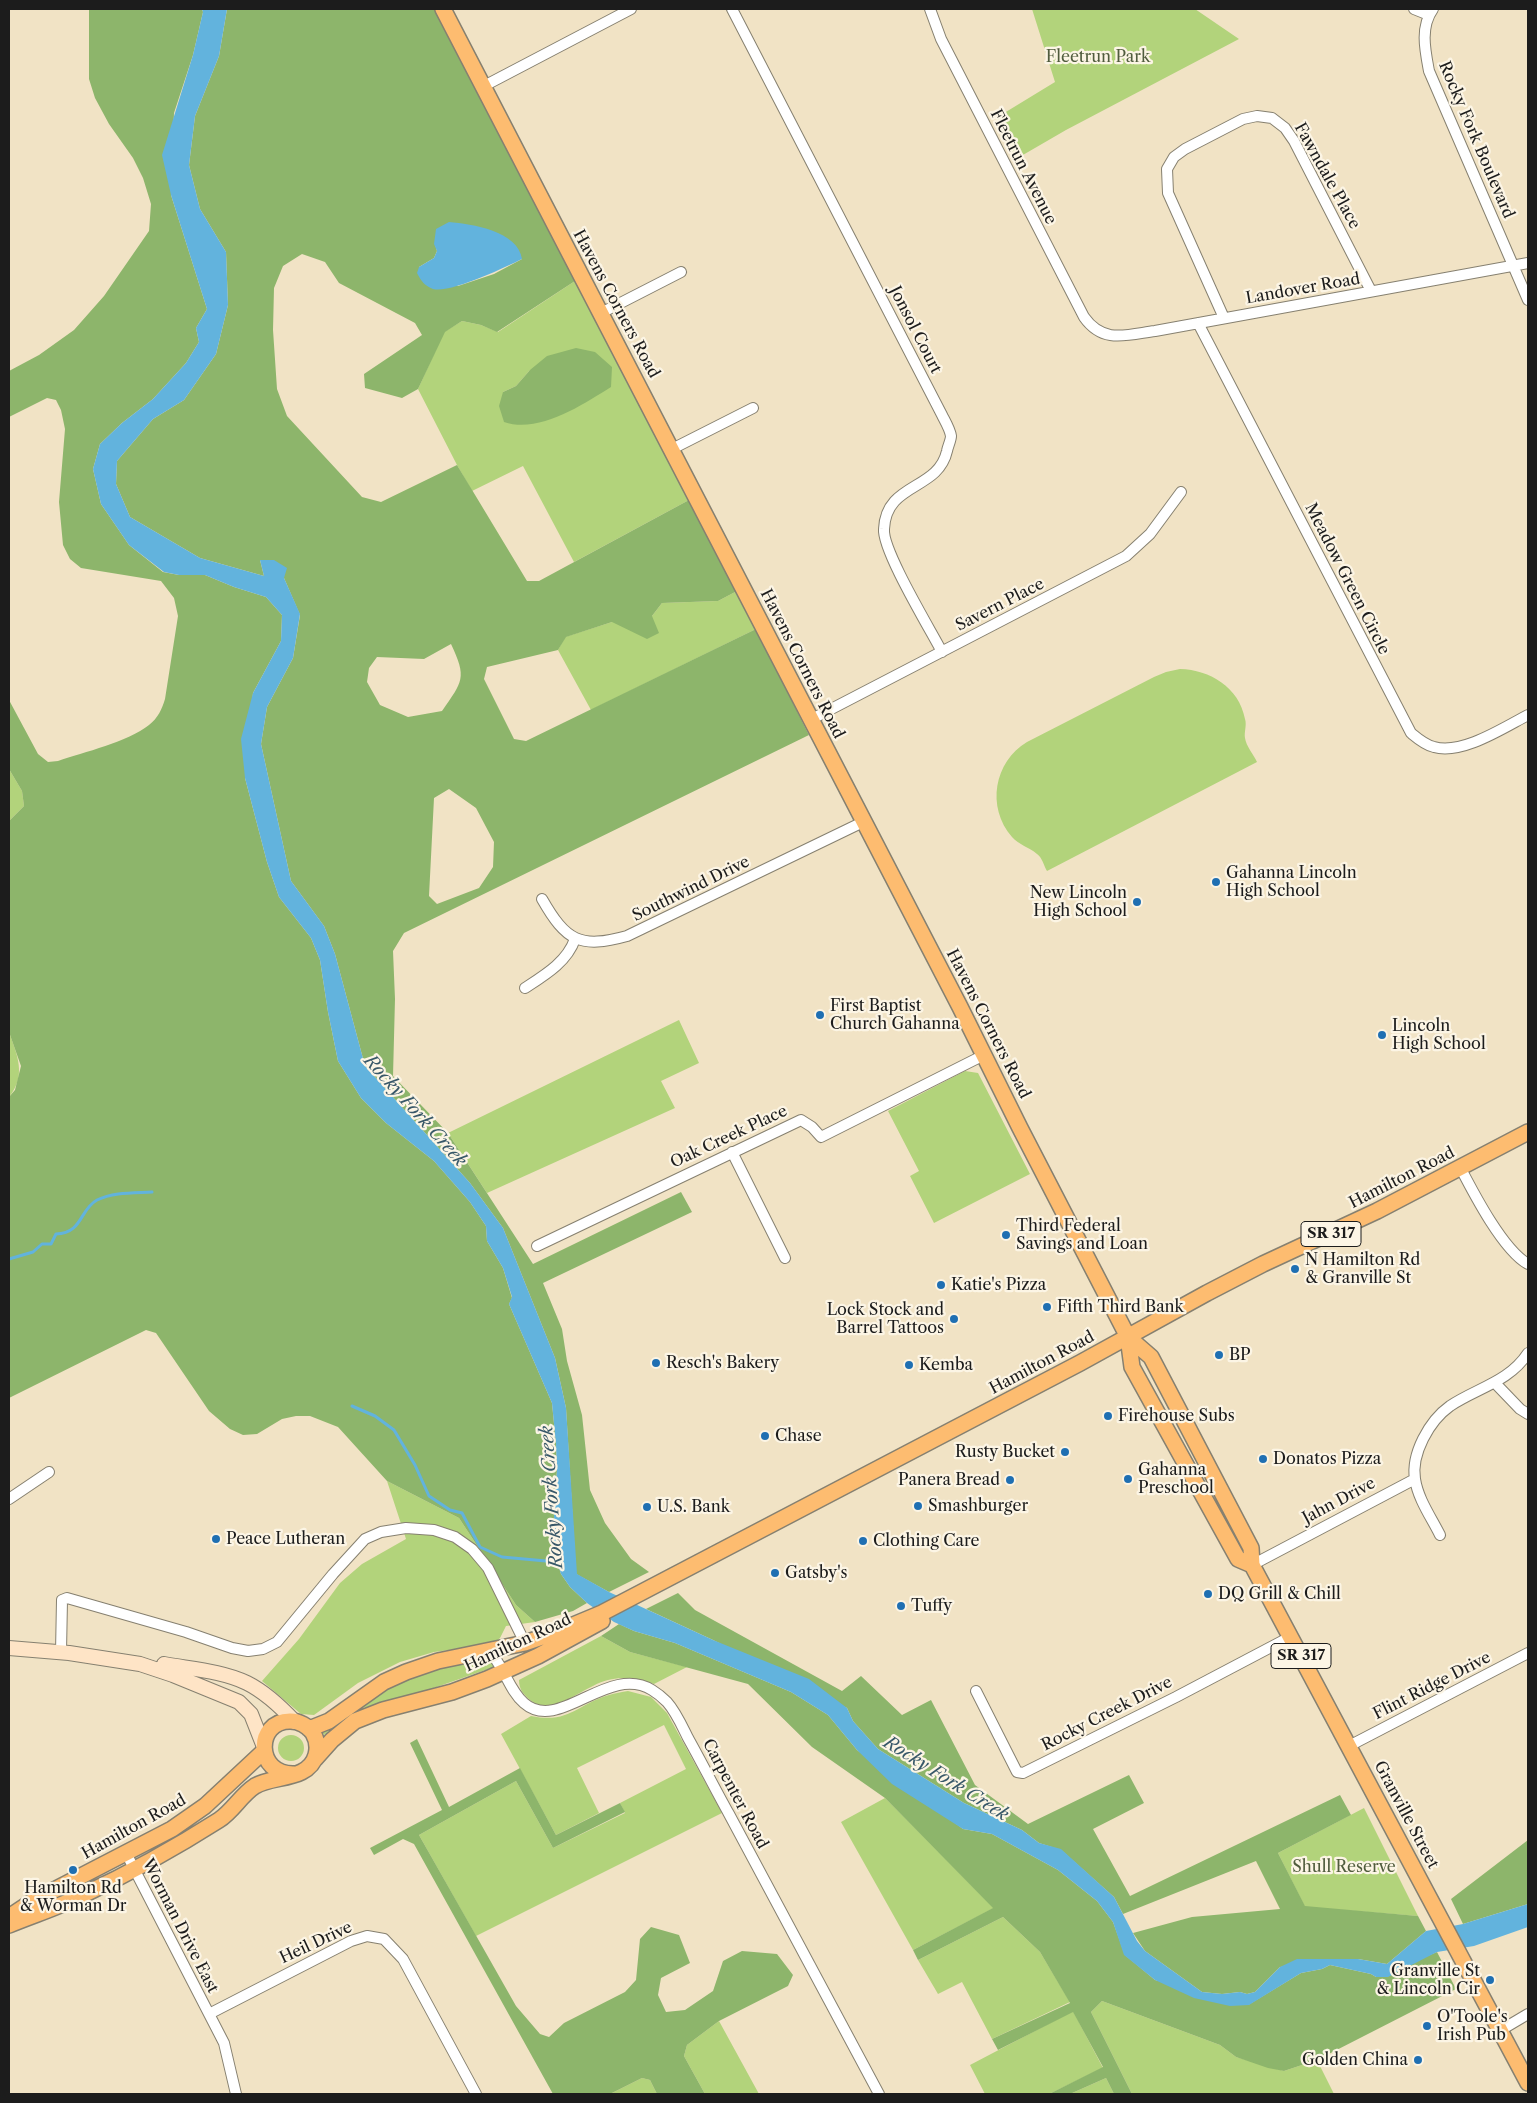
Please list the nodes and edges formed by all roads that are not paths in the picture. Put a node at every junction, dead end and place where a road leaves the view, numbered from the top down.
1 (443, 9) edge
2 (631, 9) edge
3 (732, 9) edge
4 (930, 9) edge
5 (1414, 9) edge
6 (1431, 12) edge
7 (484, 86) junction
8 (1528, 263) edge
9 (1513, 266) junction
10 (681, 272) dead end
11 (1370, 291) junction
12 (1528, 300) edge
13 (601, 313) junction
14 (1224, 318) junction
15 (1198, 323) junction
16 (1099, 332) joint
17 (753, 408) dead end
18 (672, 449) junction
19 (1181, 492) dead end
20 (942, 652) junction
21 (1528, 715) edge
22 (812, 719) junction
23 (863, 822) junction
24 (542, 900) dead end
25 (575, 939) junction
26 (525, 988) dead end
27 (984, 1055) junction
28 (1528, 1132) edge
29 (732, 1152) junction
30 (1460, 1168) junction
31 (537, 1246) dead end
32 (785, 1258) dead end
33 (1528, 1264) edge
34 (1128, 1337) junction
35 (1528, 1353) edge
36 (1495, 1383) junction
37 (1528, 1414) edge
38 (49, 1472) dead end
39 (1415, 1478) junction
40 (9, 1500) edge
41 (1440, 1535) dead end
42 (1252, 1565) junction
43 (574, 1630) junction
44 (1290, 1637) junction
45 (525, 1643) junction
46 (9, 1648) edge
47 (483, 1651) junction
48 (60, 1652) junction
49 (1528, 1653) edge
50 (140, 1664) junction
51 (504, 1672) junction
52 (976, 1691) dead end
53 (300, 1724) junction
54 (265, 1745) junction
55 (1350, 1746) junction
56 (315, 1759) junction
57 (274, 1775) junction
58 (126, 1852) junction
59 (134, 1869) junction
60 (9, 1916) edge
61 (9, 1925) edge
62 (209, 2014) junction
63 (1528, 2014) edge
64 (1501, 2030) junction
65 (1528, 2083) edge
66 (236, 2094) edge
67 (476, 2094) edge
68 (879, 2094) edge

1 - 7 main road, Havens Corners Road
2 - 7 street
3 - 20 street, Jonsol Court
4 - 16 street, Fleetrun Avenue
5 - 6 street
6 - 9 street, Rocky Fork Boulevard
7 - 13 main road, Havens Corners Road
8 - 9 street, Landover Road
9 - 11 street, Landover Road
9 - 12 street, Rocky Fork Boulevard
10 - 13 street
11 - 14 street, Landover Road
11 - 14 street, Fawndale Place
13 - 18 main road, Havens Corners Road
14 - 15 street, Landover Road
15 - 16 street, Landover Road
15 - 21 street, Meadow Green Circle
17 - 18 street
18 - 22 main road, Havens Corners Road
19 - 20 street, Savern Place
20 - 22 street, Savern Place
22 - 23 main road, Havens Corners Road
23 - 25 street, Southwind Drive
23 - 27 main road, Havens Corners Road
24 - 25 street
25 - 26 street
27 - 29 street, Oak Creek Place
27 - 34 main road, Havens Corners Road
28 - 30 main road, Hamilton Road / SR 317
29 - 31 street, Oak Creek Place
29 - 32 street
30 - 33 street
30 - 34 main road, Hamilton Road / SR 317
34 - 42 main road, Granville Street / SR 317
34 - 42 main road, Granville Street / SR 317
34 - 43 main road, Hamilton Road
35 - 36 street
36 - 37 street
36 - 39 street
38 - 40 street
39 - 41 street
39 - 42 street, Jahn Drive
42 - 44 main road, Granville Street / SR 317
43 - 45 main road, Hamilton Road
43 - 51 main road, Hamilton Road
44 - 52 street, Rocky Creek Drive
44 - 55 main road, Granville Street / SR 317
45 - 47 main road, Hamilton Road
45 - 48 street
46 - 48 main road
47 - 51 street, Carpenter Road
47 - 53 main road, Hamilton Road
48 - 50 main road
49 - 55 street, Flint Ridge Drive
50 - 53 main road
50 - 54 main road
51 - 56 main road, Hamilton Road
51 - 68 street, Carpenter Road
53 - 54 main road
53 - 56 main road
54 - 57 main road
54 - 58 main road, Hamilton Road
55 - 64 main road, Granville Street / SR 317
56 - 57 main road
57 - 59 main road
58 - 59 street, Worman Drive East
58 - 60 main road, Hamilton Road
59 - 61 main road
59 - 62 street, Worman Drive East
62 - 66 street, Worman Drive East
62 - 67 street, Heil Drive
63 - 64 street
64 - 65 main road, Granville Street / SR 317

